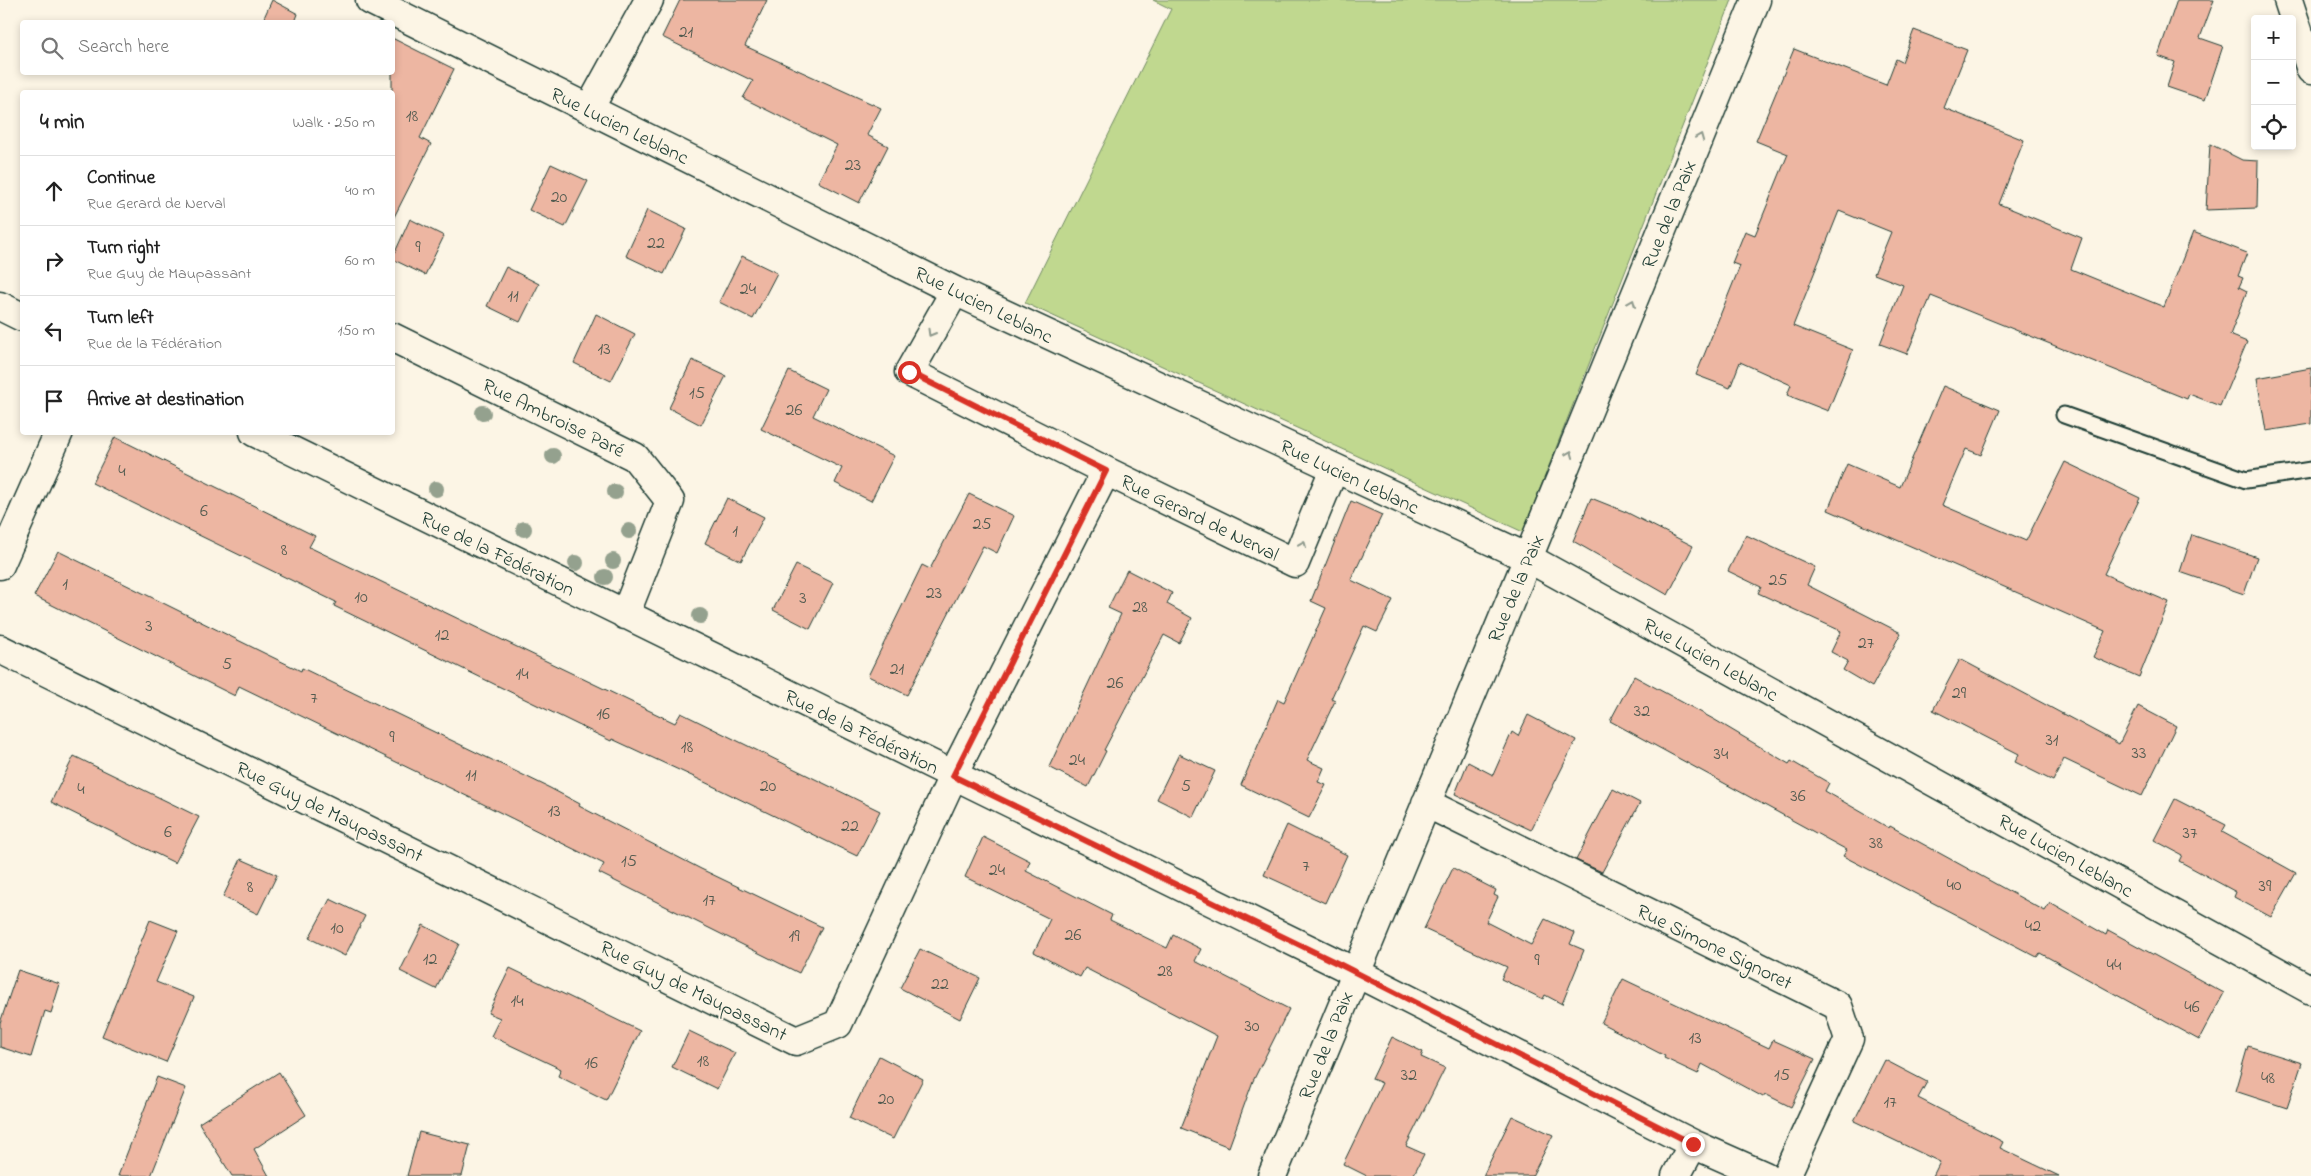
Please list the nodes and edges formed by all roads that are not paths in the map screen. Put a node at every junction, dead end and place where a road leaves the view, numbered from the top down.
1 (370, 0) edge
2 (649, 0) edge
3 (1756, 0) edge
4 (2288, 0) edge
5 (2311, 70) edge
6 (589, 110) junction
7 (955, 291) junction
8 (0, 306) edge
9 (20, 317) edge
10 (395, 339) edge
11 (2064, 415) dead end
12 (58, 435) edge
13 (260, 435) edge
14 (1334, 469) junction
15 (2311, 470) edge
16 (1106, 471) junction
17 (1528, 558) junction
18 (0, 565) edge
19 (625, 615) junction
20 (0, 649) edge
21 (953, 776) junction
22 (1426, 803) junction
23 (1355, 972) junction
24 (2311, 990) edge
25 (1693, 1144) junction
26 (1272, 1176) edge
27 (1676, 1176) edge
28 (1765, 1176) edge
29 (1786, 1176) edge

1 - 6 street, Rue Lucien Leblanc
2 - 6 street
17 -> 3 street, Rue de la Paix
4 - 5 street
6 - 7 street, Rue Lucien Leblanc
7 - 14 street, Rue Lucien Leblanc
7 -> 16 street, Rue Gerard de Nerval
8 - 9 street
10 - 19 street, Rue Ambroise Paré
11 - 15 lane
12 - 18 street
13 - 19 street, Rue de la Fédération
16 -> 14 street, Rue Gerard de Nerval
14 - 17 street, Rue Lucien Leblanc
16 - 21 street, Rue Guy de Maupassant
17 - 22 street, Rue de la Paix
17 - 24 street, Rue Lucien Leblanc
19 - 21 street, Rue de la Fédération
20 - 21 street, Rue Guy de Maupassant
21 - 23 street, Rue de la Fédération
22 - 23 street, Rue de la Paix
22 - 29 street, Rue Simone Signoret
23 - 25 street, Rue de la Fédération
23 - 26 street, Rue de la Paix
25 - 27 street
25 - 28 street, Rue de la Fédération

